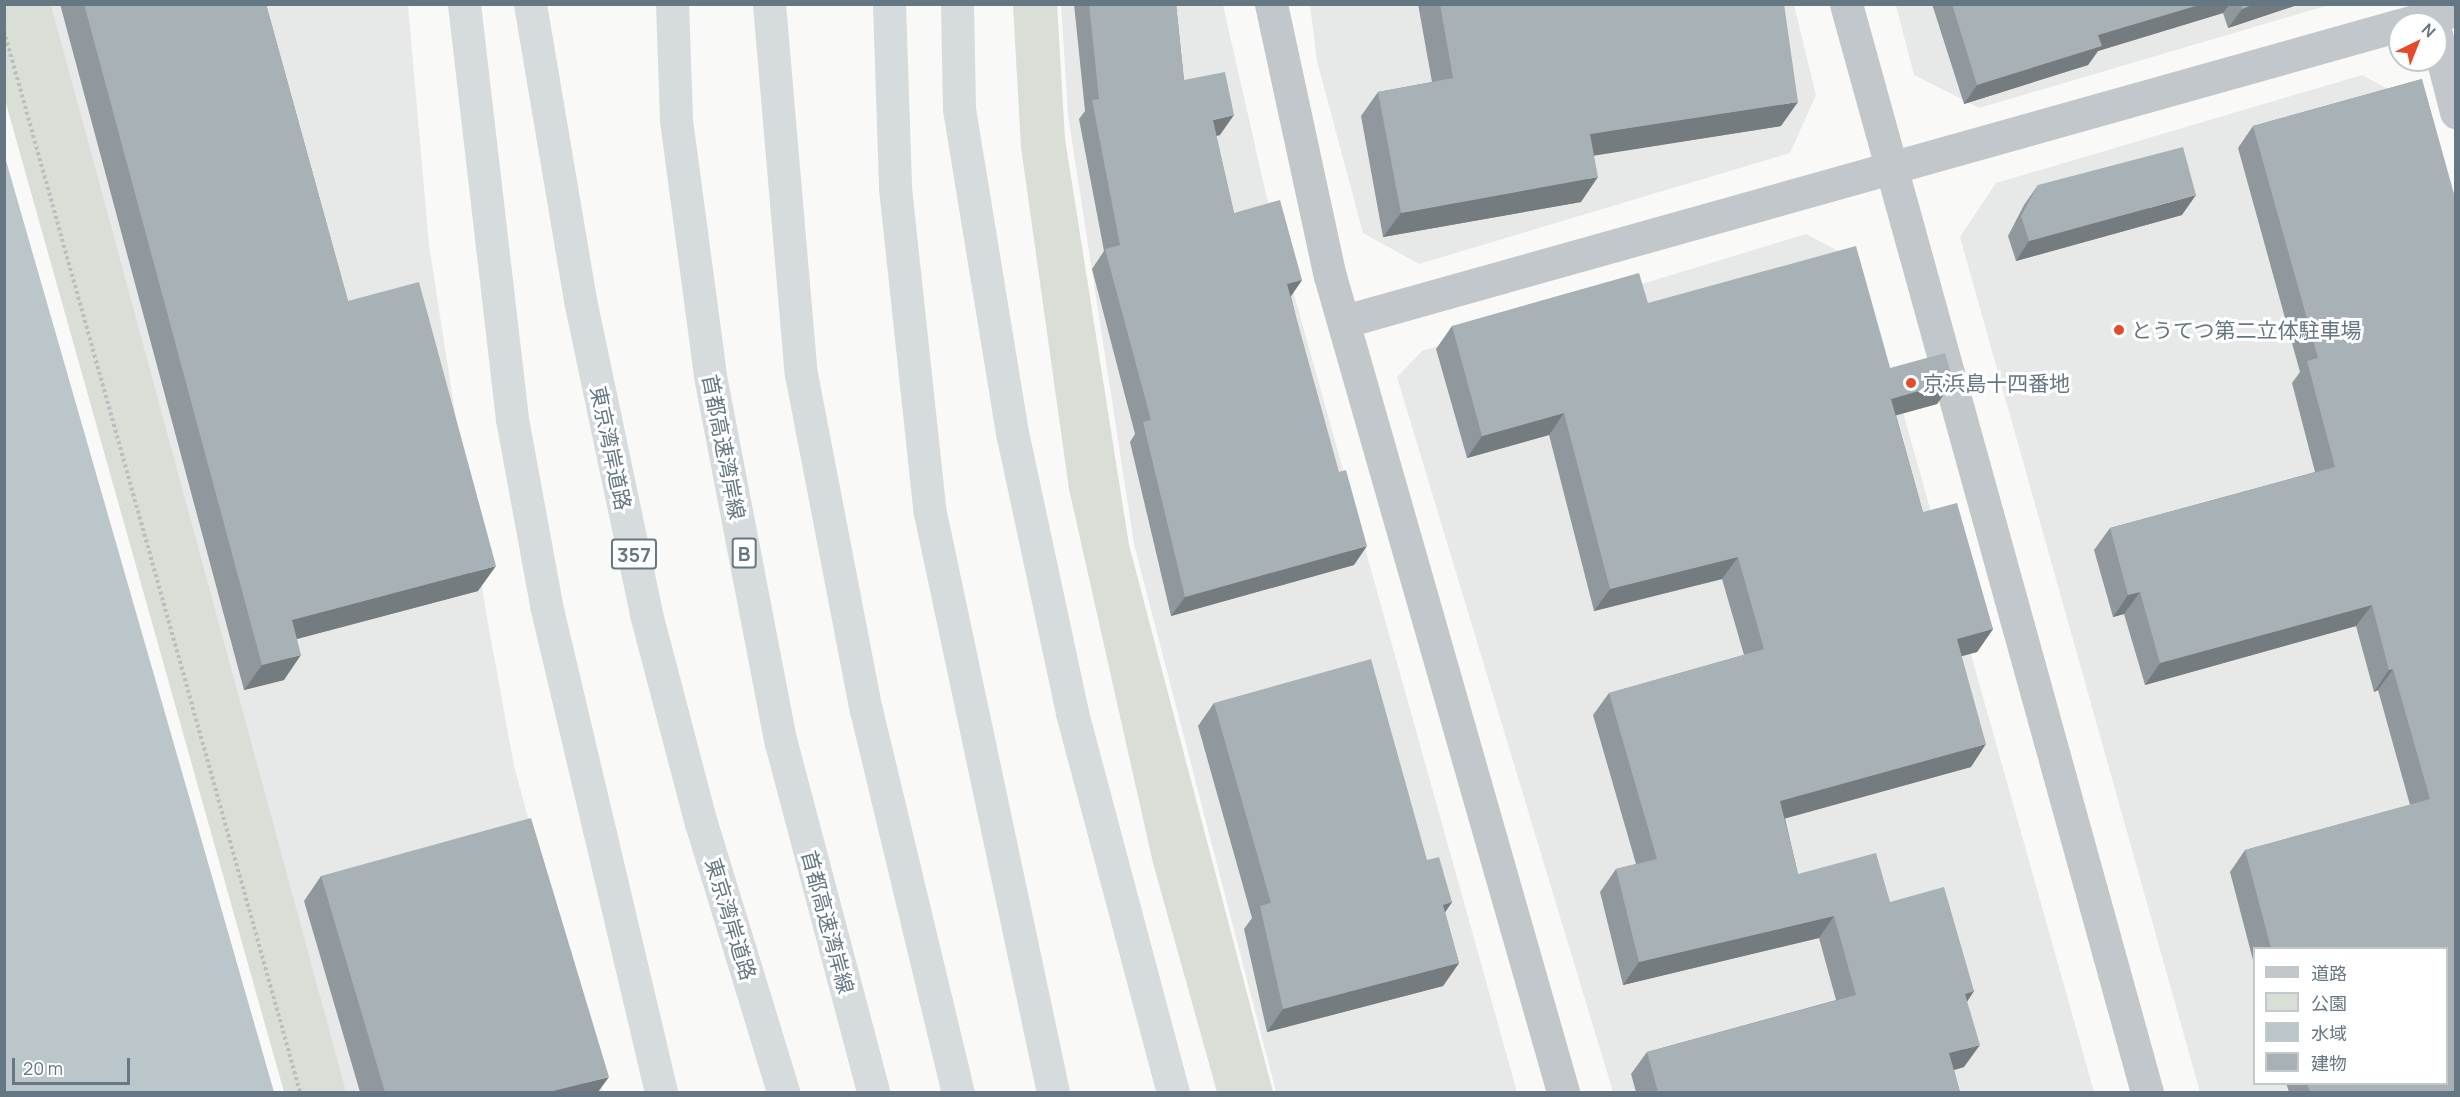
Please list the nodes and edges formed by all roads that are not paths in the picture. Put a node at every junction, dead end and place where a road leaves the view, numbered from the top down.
1 (464, 4) edge
2 (530, 4) edge
3 (672, 4) edge
4 (769, 4) edge
5 (889, 4) edge
6 (957, 4) edge
7 (1271, 4) edge
8 (1846, 4) edge
9 (2388, 31) edge
10 (2443, 72) edge
11 (2456, 112) edge
12 (1888, 168) junction
13 (1345, 321) junction
14 (661, 1092) edge
15 (783, 1092) edge
16 (873, 1092) edge
17 (958, 1092) edge
18 (1053, 1092) edge
19 (1173, 1092) edge
20 (1563, 1092) edge
21 (2147, 1092) edge

1 - 14 highway
2 - 15 highway, 東京湾岸道路 / 357
3 - 16 highway, 首都高速湾岸線 / B
4 - 17 highway
5 - 18 highway
6 - 19 highway
7 - 13 street
8 - 12 street
9 - 12 street
10 - 11 street
12 - 13 street
12 - 21 street
13 - 20 street

